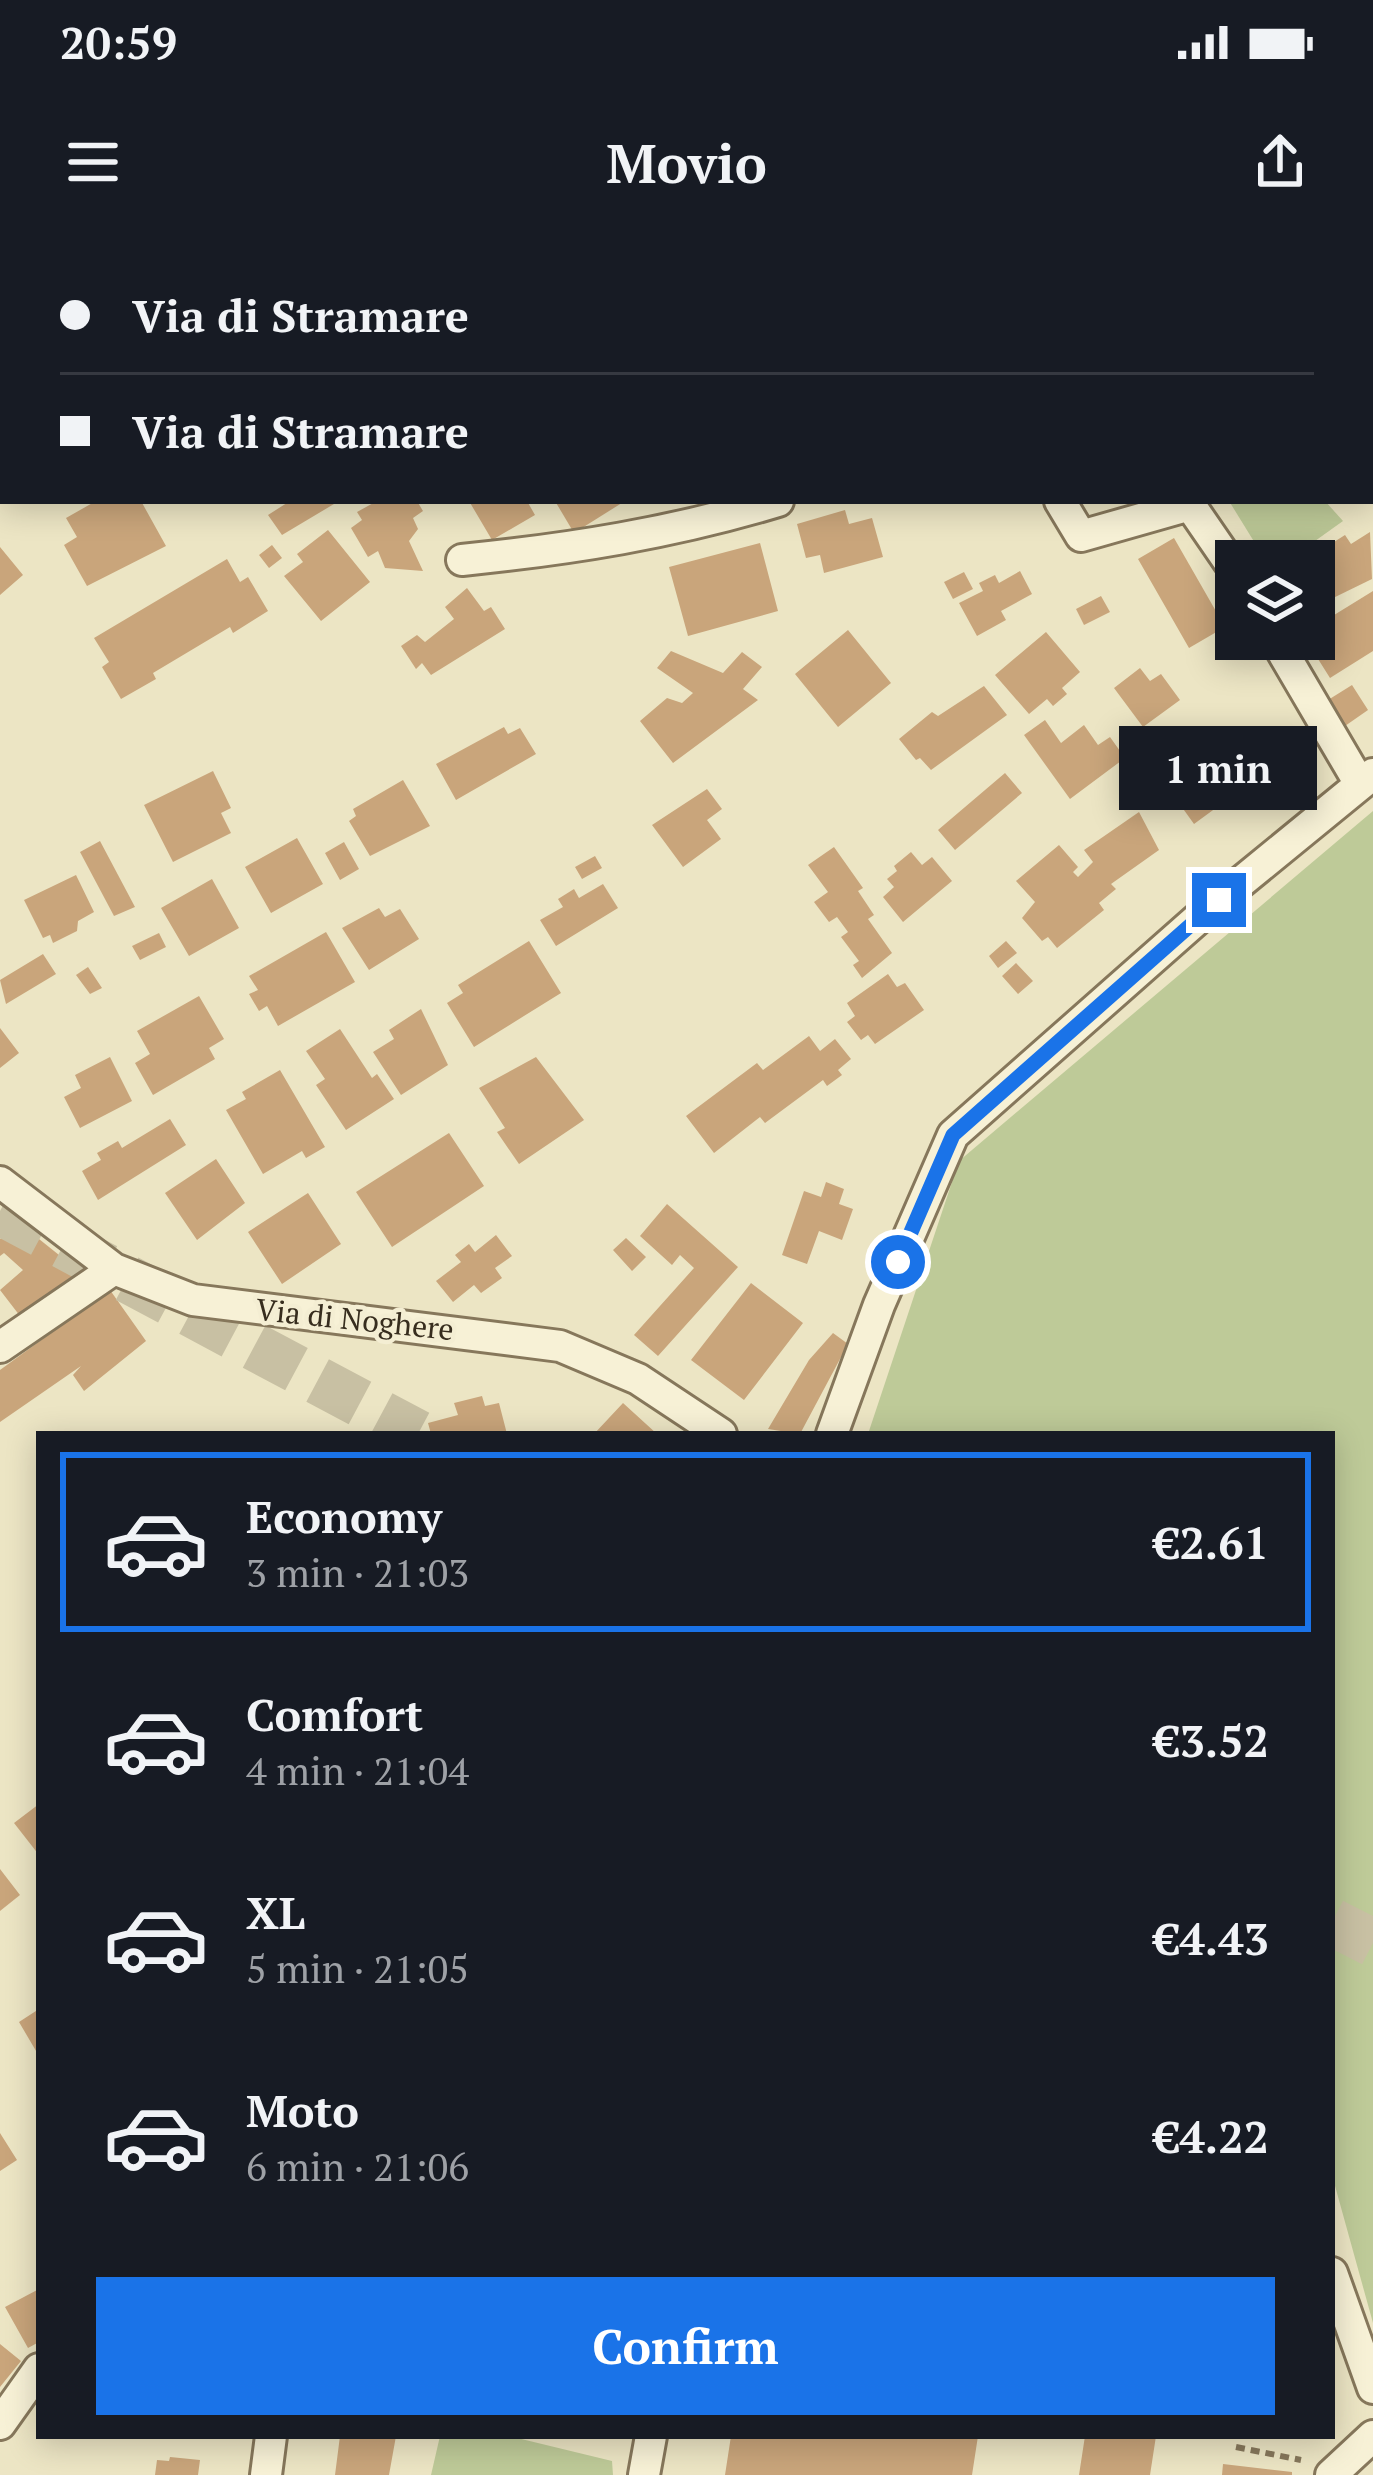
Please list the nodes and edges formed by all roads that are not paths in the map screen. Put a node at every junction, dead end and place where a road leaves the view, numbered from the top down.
1 (768, 504) edge
2 (1062, 504) edge
3 (1215, 541) edge
4 (462, 560) dead end
5 (1289, 660) edge
6 (1367, 779) edge
7 (0, 1182) edge
8 (114, 1268) junction
9 (0, 1347) edge
10 (716, 1431) edge
11 (833, 1431) edge
12 (1335, 2281) edge
13 (36, 2373) edge
14 (1373, 2388) edge
15 (0, 2424) edge
16 (1373, 2436) edge
17 (271, 2439) edge
18 (650, 2439) edge
19 (1332, 2471) edge
20 (266, 2475) edge
21 (644, 2475) edge

1 - 4 street
2 - 3 street
5 - 6 street
6 - 11 street
7 - 8 street, Via di Noghere
8 - 9 street
8 - 10 street, Via di Noghere
12 - 14 street
13 - 15 street
16 - 19 street
17 - 20 street
18 - 21 street

